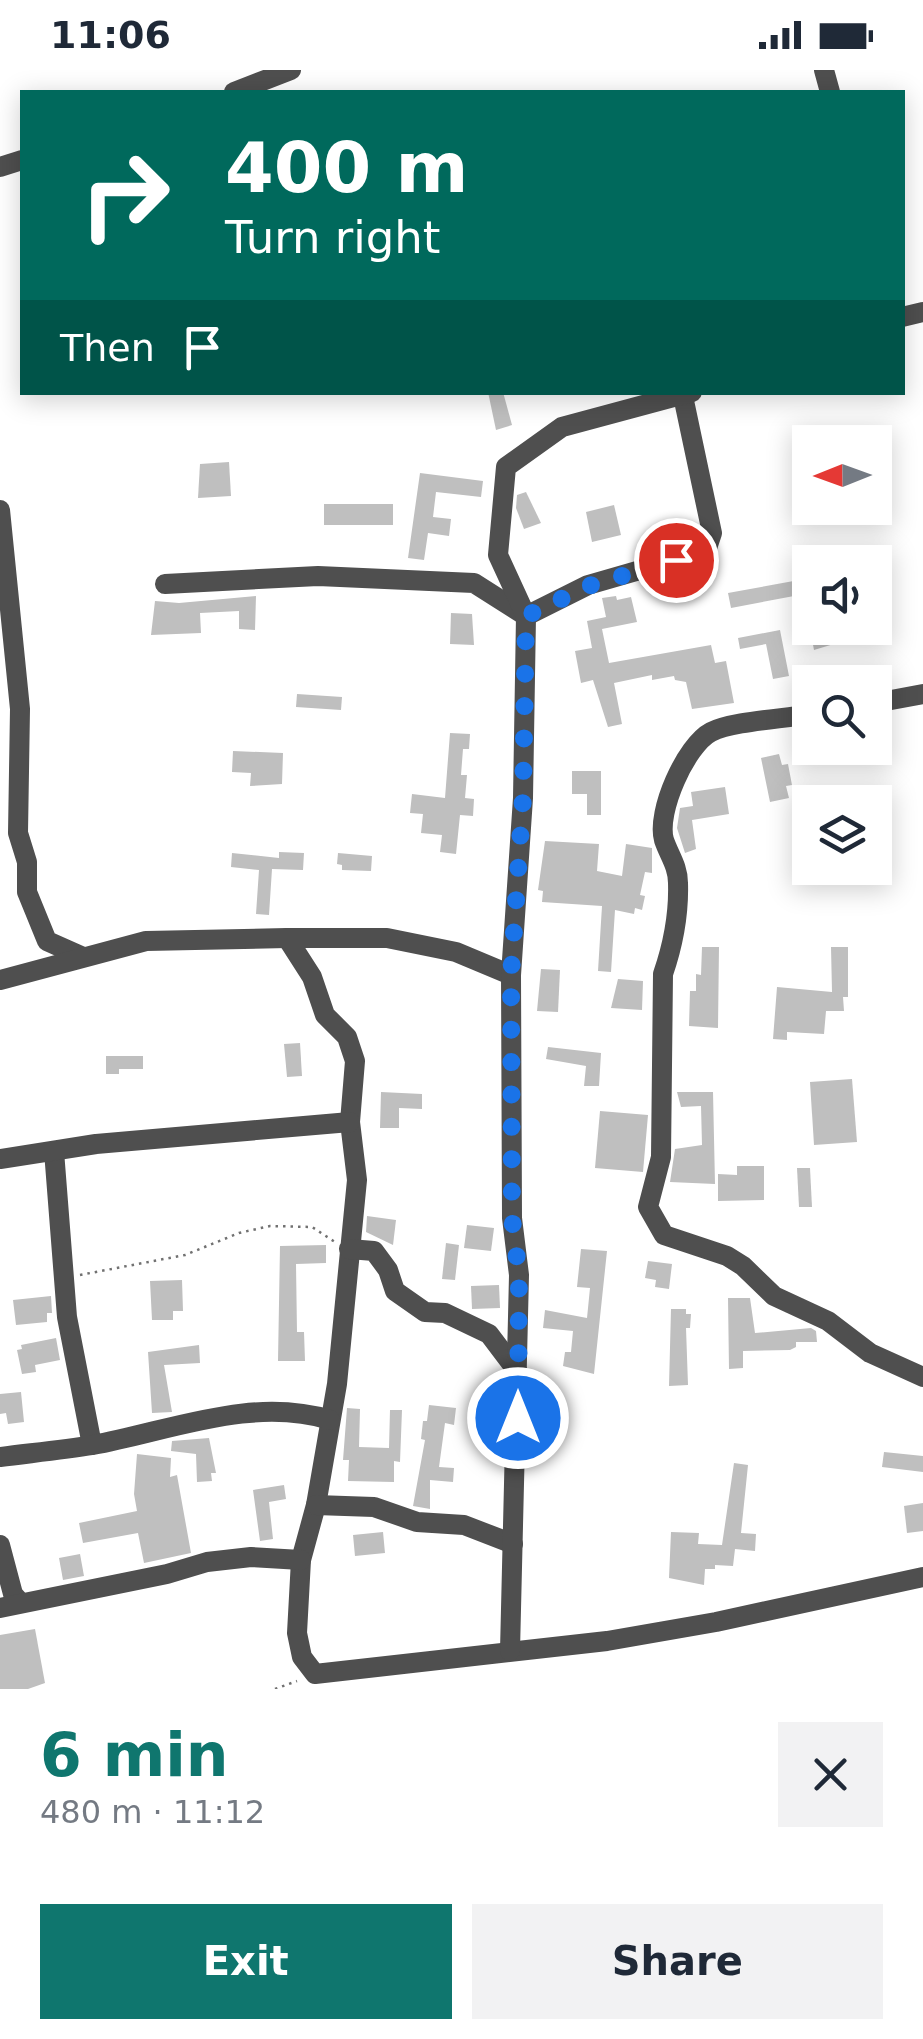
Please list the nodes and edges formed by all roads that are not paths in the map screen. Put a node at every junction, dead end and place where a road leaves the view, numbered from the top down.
1 (292, 70) edge
2 (239, 90) edge
3 (683, 395) edge
4 (687, 395) edge
5 (0, 510) edge
6 (165, 584) dead end
7 (526, 616) junction
8 (923, 694) edge
9 (892, 700) edge
10 (792, 717) edge
11 (288, 938) junction
12 (84, 956) junction
13 (511, 975) junction
14 (0, 980) edge
15 (350, 1122) junction
16 (54, 1151) junction
17 (0, 1159) edge
18 (349, 1249) junction
19 (518, 1373) junction
20 (923, 1377) edge
21 (330, 1420) junction
22 (92, 1445) junction
23 (0, 1457) edge
24 (316, 1504) junction
25 (514, 1544) junction
26 (0, 1545) edge
27 (301, 1560) junction
28 (923, 1577) edge
29 (10, 1605) edge
30 (510, 1651) junction

1 - 2 street
3 - 7 street
4 - 7 street
5 - 12 street
6 - 7 street
7 - 13 street
8 - 9 street
10 - 20 street
11 - 12 street
11 - 13 street
11 - 15 street
12 - 14 street
13 - 19 street
15 - 16 street
15 - 18 street
16 - 17 street
16 - 22 street
18 - 19 street
18 - 21 street
19 - 25 street
21 - 22 street
21 - 24 street
22 - 23 street
24 - 25 street
24 - 27 street
25 - 30 street
26 - 29 street
27 - 29 street
27 - 30 street
28 - 30 street

